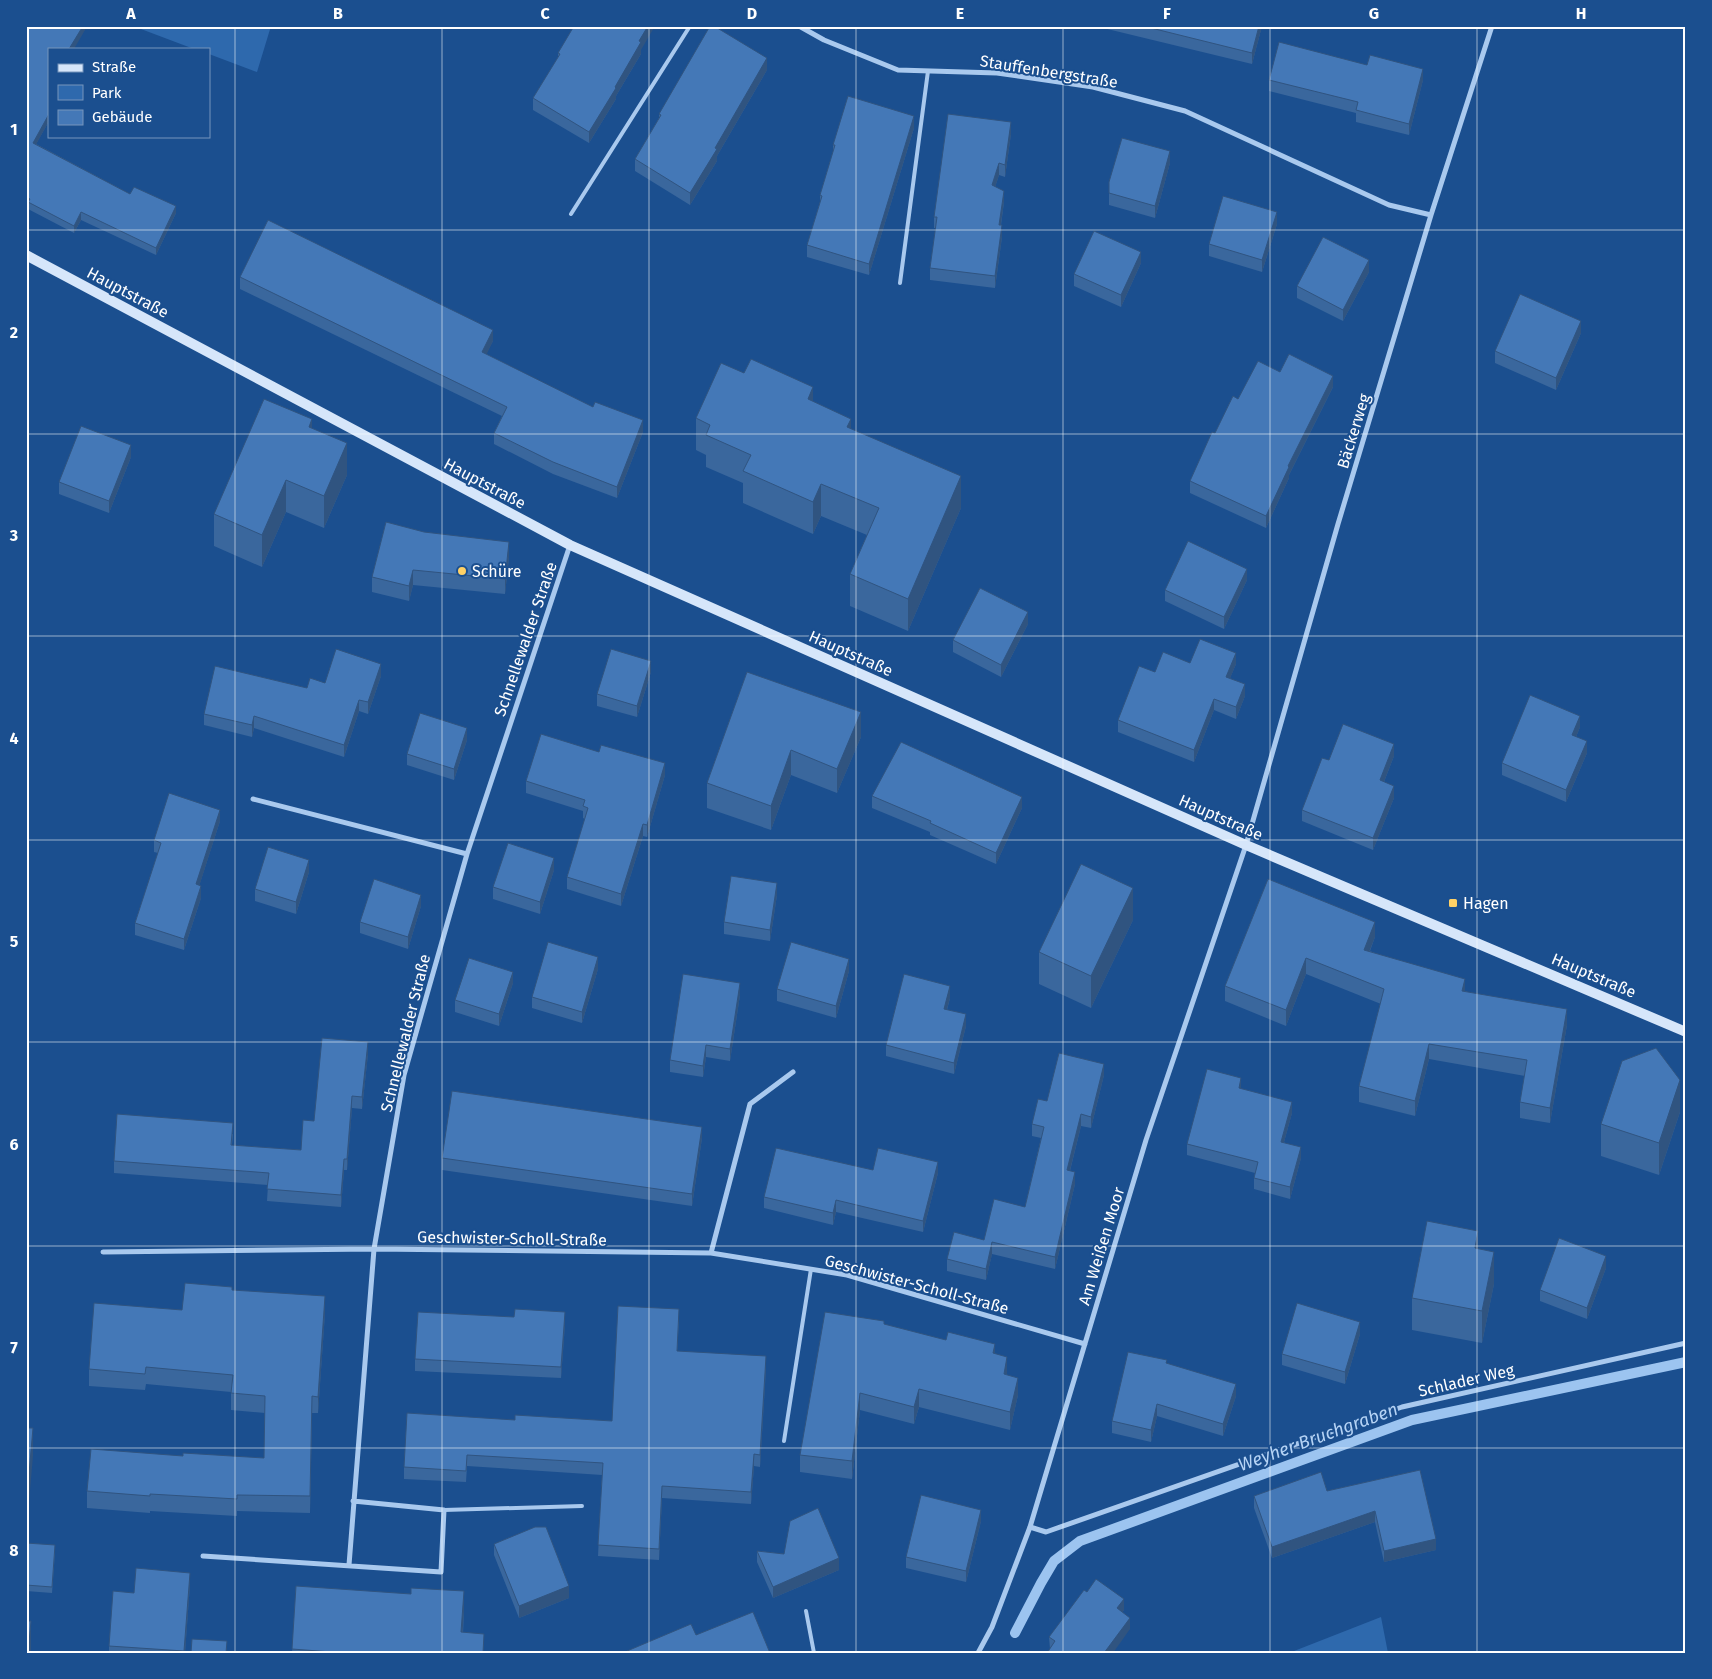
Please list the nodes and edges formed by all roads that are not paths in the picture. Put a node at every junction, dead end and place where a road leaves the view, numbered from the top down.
1 (690, 26) edge
2 (800, 26) edge
3 (1492, 26) edge
4 (928, 71) junction
5 (571, 214) dead end
6 (1431, 215) junction
7 (26, 255) edge
8 (900, 283) dead end
9 (570, 545) junction
10 (252, 799) dead end
11 (1246, 845) junction
12 (466, 854) junction
13 (1686, 1032) edge
14 (793, 1072) dead end
15 (374, 1249) junction
16 (104, 1252) dead end
17 (711, 1253) junction
18 (811, 1269) junction
19 (1686, 1343) edge
20 (1085, 1344) junction
21 (784, 1441) dead end
22 (353, 1501) junction
23 (582, 1506) dead end
24 (444, 1510) junction
25 (1030, 1528) junction
26 (203, 1556) dead end
27 (349, 1565) junction
28 (806, 1610) dead end
29 (814, 1653) edge
30 (978, 1653) edge

1 - 5 lane
2 - 4 street, Stauffenbergstraße
3 - 6 street, Bäckerweg
4 - 6 street, Stauffenbergstraße
4 - 8 lane
6 - 11 street, Bäckerweg
7 - 9 main road, Hauptstraße
9 - 11 main road, Hauptstraße
9 - 12 street, Schnellewalder Straße
10 - 12 street
11 - 13 main road, Hauptstraße
11 - 20 street, Am Weißen Moor
12 - 15 street, Schnellewalder Straße
14 - 17 street
15 - 16 street, Geschwister-Scholl-Straße
15 - 17 street, Geschwister-Scholl-Straße
15 - 22 street
17 - 18 street, Geschwister-Scholl-Straße
18 - 20 street, Geschwister-Scholl-Straße
18 - 21 lane
19 - 25 street, Schlader Weg
20 - 25 street, Am Weißen Moor
22 - 24 street
22 - 27 street
23 - 24 lane
24 - 27 street
25 - 30 street, Am Weißen Moor
26 - 27 street
28 - 29 lane

